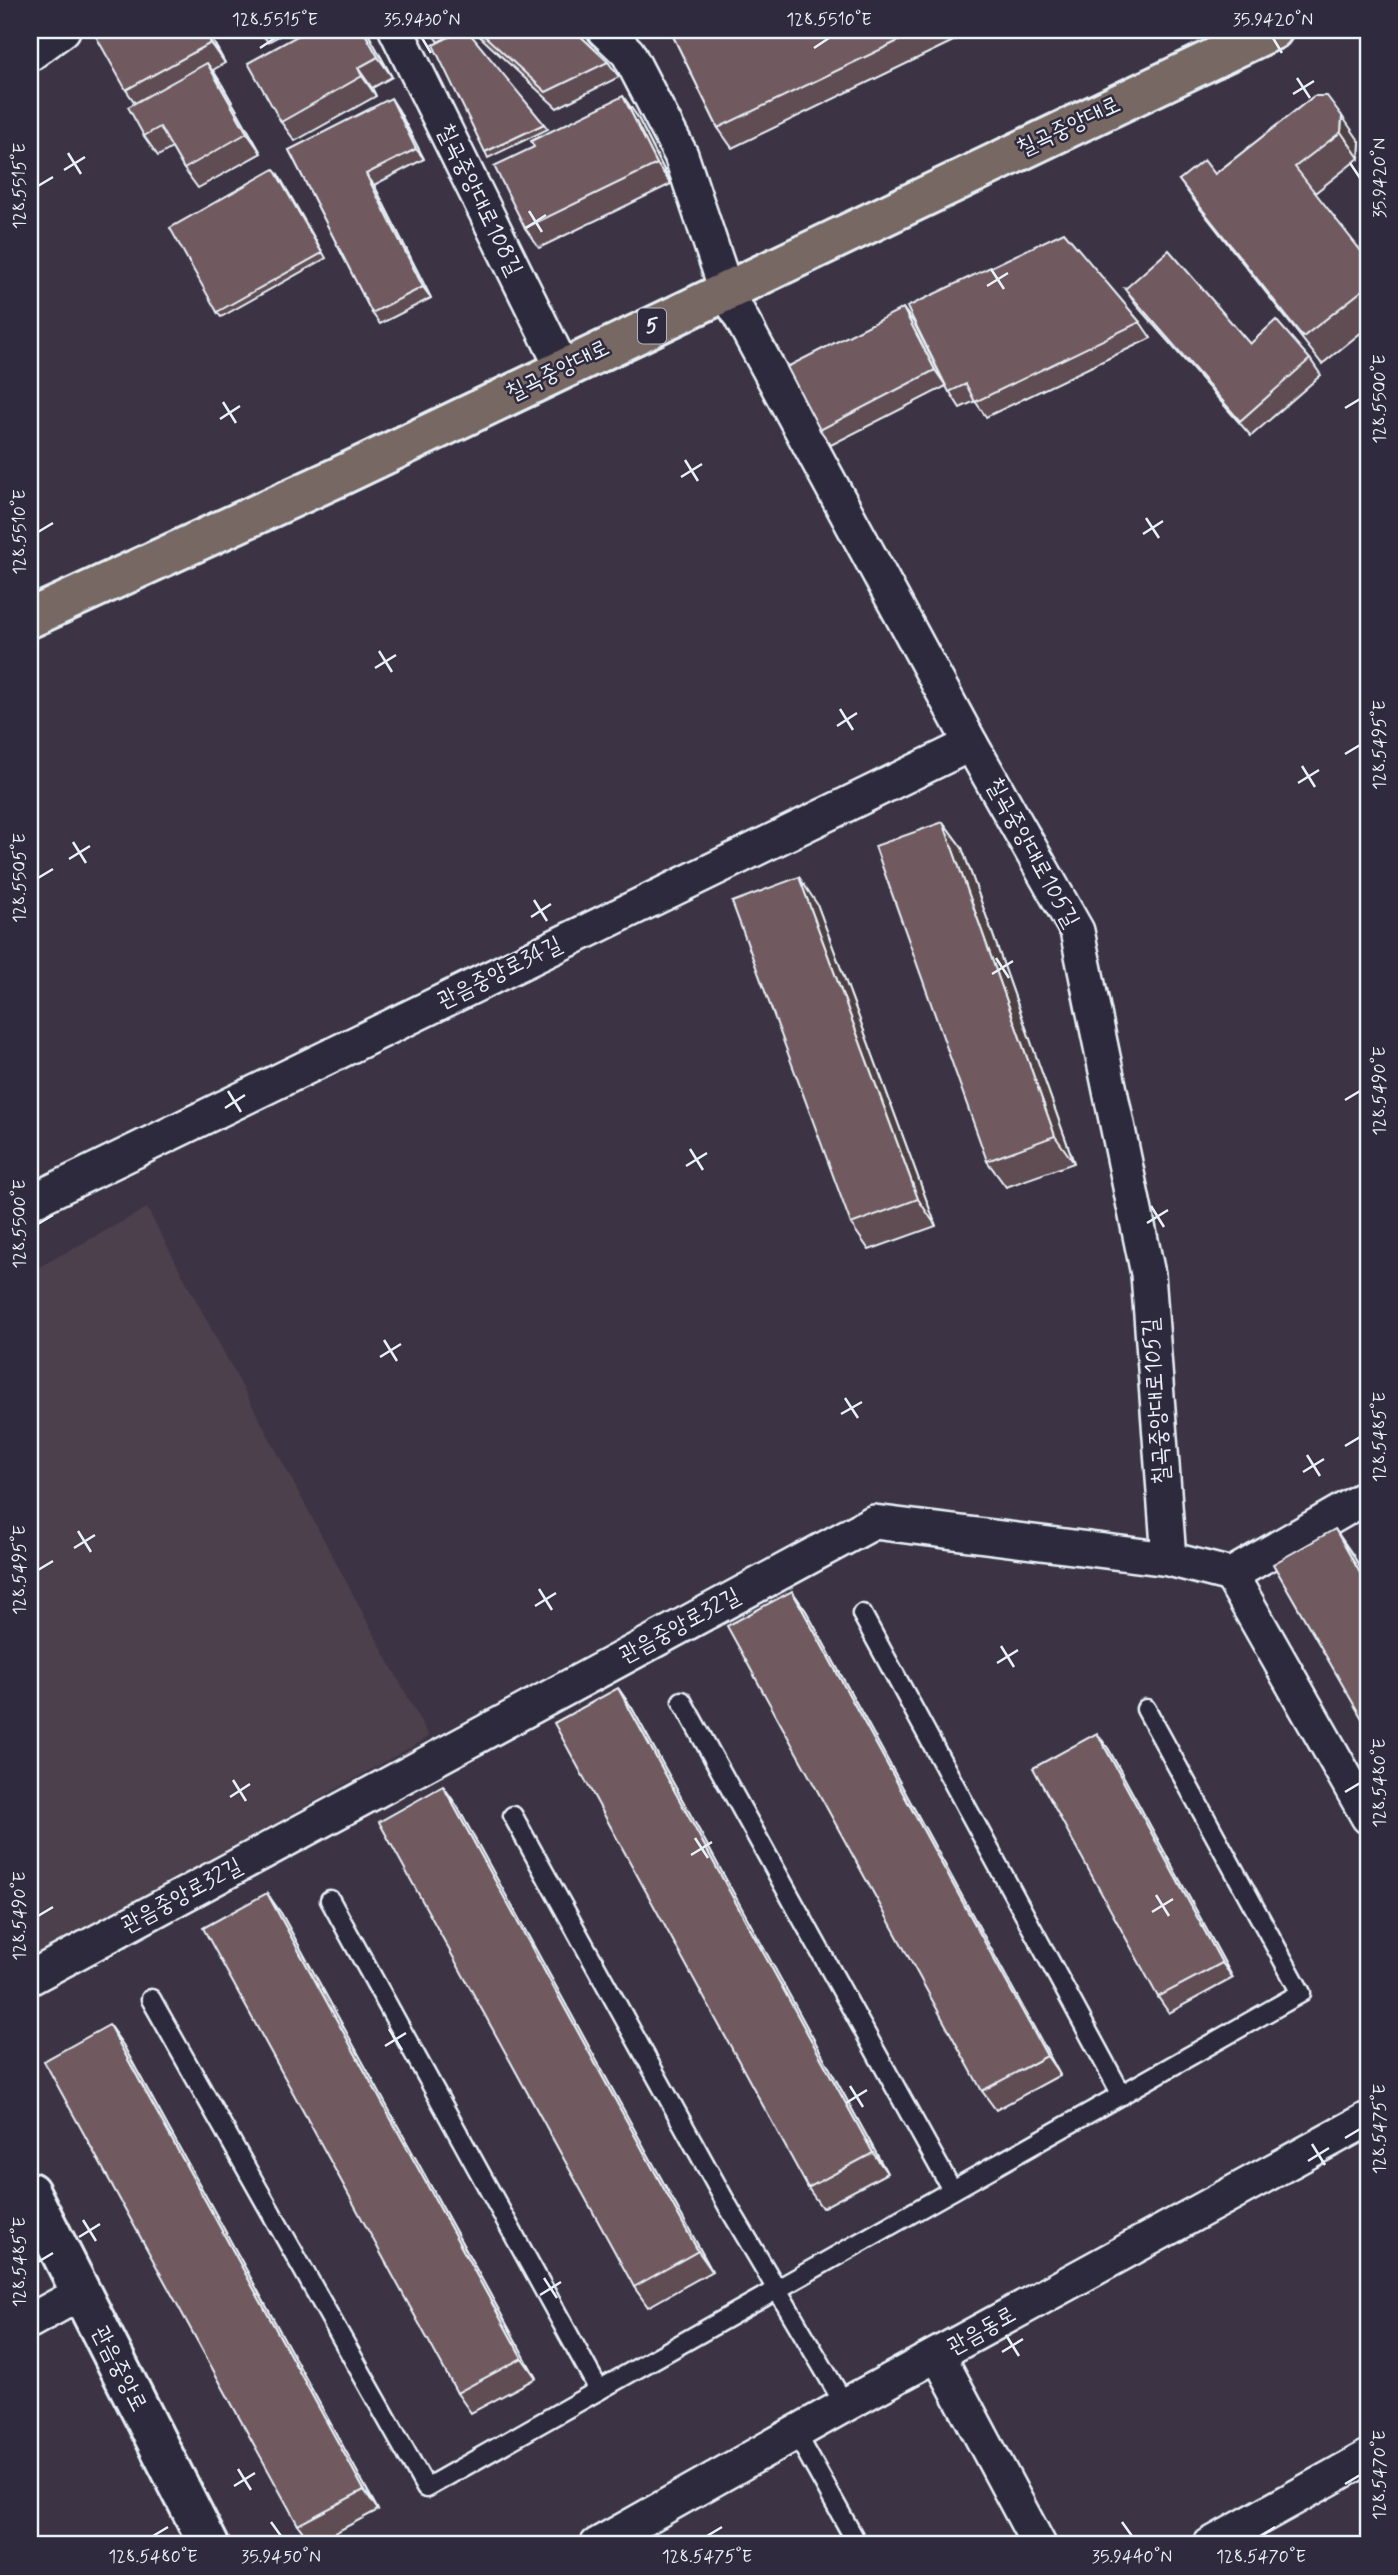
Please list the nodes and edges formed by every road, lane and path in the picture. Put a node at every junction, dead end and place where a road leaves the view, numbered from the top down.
1 (63, 30) edge
2 (396, 30) edge
3 (604, 30) edge
4 (1273, 30) edge
5 (30, 54) edge
6 (726, 290) junction
7 (563, 369) junction
8 (30, 618) edge
9 (971, 744) junction
10 (30, 1202) edge
11 (1368, 1496) edge
12 (1169, 1559) junction
13 (1231, 1575) junction
14 (862, 1614) dead end
15 (682, 1700) dead end
16 (1146, 1709) dead end
17 (513, 1816) dead end
18 (1368, 1817) edge
19 (330, 1900) dead end
20 (30, 1978) edge
21 (151, 1999) dead end
22 (1122, 2095) junction
23 (1368, 2119) edge
24 (953, 2190) junction
25 (30, 2192) edge
26 (777, 2289) junction
27 (81, 2293) junction
28 (30, 2321) edge
29 (938, 2355) junction
30 (599, 2390) junction
31 (845, 2405) junction
32 (796, 2433) junction
33 (1368, 2456) edge
34 (209, 2545) edge
35 (597, 2545) edge
36 (858, 2545) edge
37 (1039, 2545) edge
38 (1210, 2545) edge

1 - 5 street
2 - 7 street, 칠곡중앙대로108길
3 - 6 street, 칠곡중앙대로105길
4 - 6 main road, 칠곡중앙대로 / 5
6 - 7 main road, 칠곡중앙대로 / 5
6 - 9 street, 칠곡중앙대로105길
7 - 8 main road, 칠곡중앙대로 / 5
9 - 10 street, 관음중앙로34길
9 - 12 street, 칠곡중앙대로105길
11 - 13 street
12 - 13 street, 관음중앙로32길
12 - 20 street, 관음중앙로32길
13 - 18 street
14 - 22 lane
15 - 24 lane
16 - 22 lane
17 - 26 lane
19 - 30 lane
21 - 30 lane
22 - 24 lane
23 - 29 street, 관음동로
24 - 26 lane
25 - 27 main road, 관음중앙로
26 - 30 lane
26 - 31 lane
27 - 28 street
27 - 34 main road, 관음중앙로
29 - 31 street, 관음동로
29 - 37 street
31 - 32 street, 관음동로
32 - 35 street, 관음동로
32 - 36 lane
33 - 38 street

